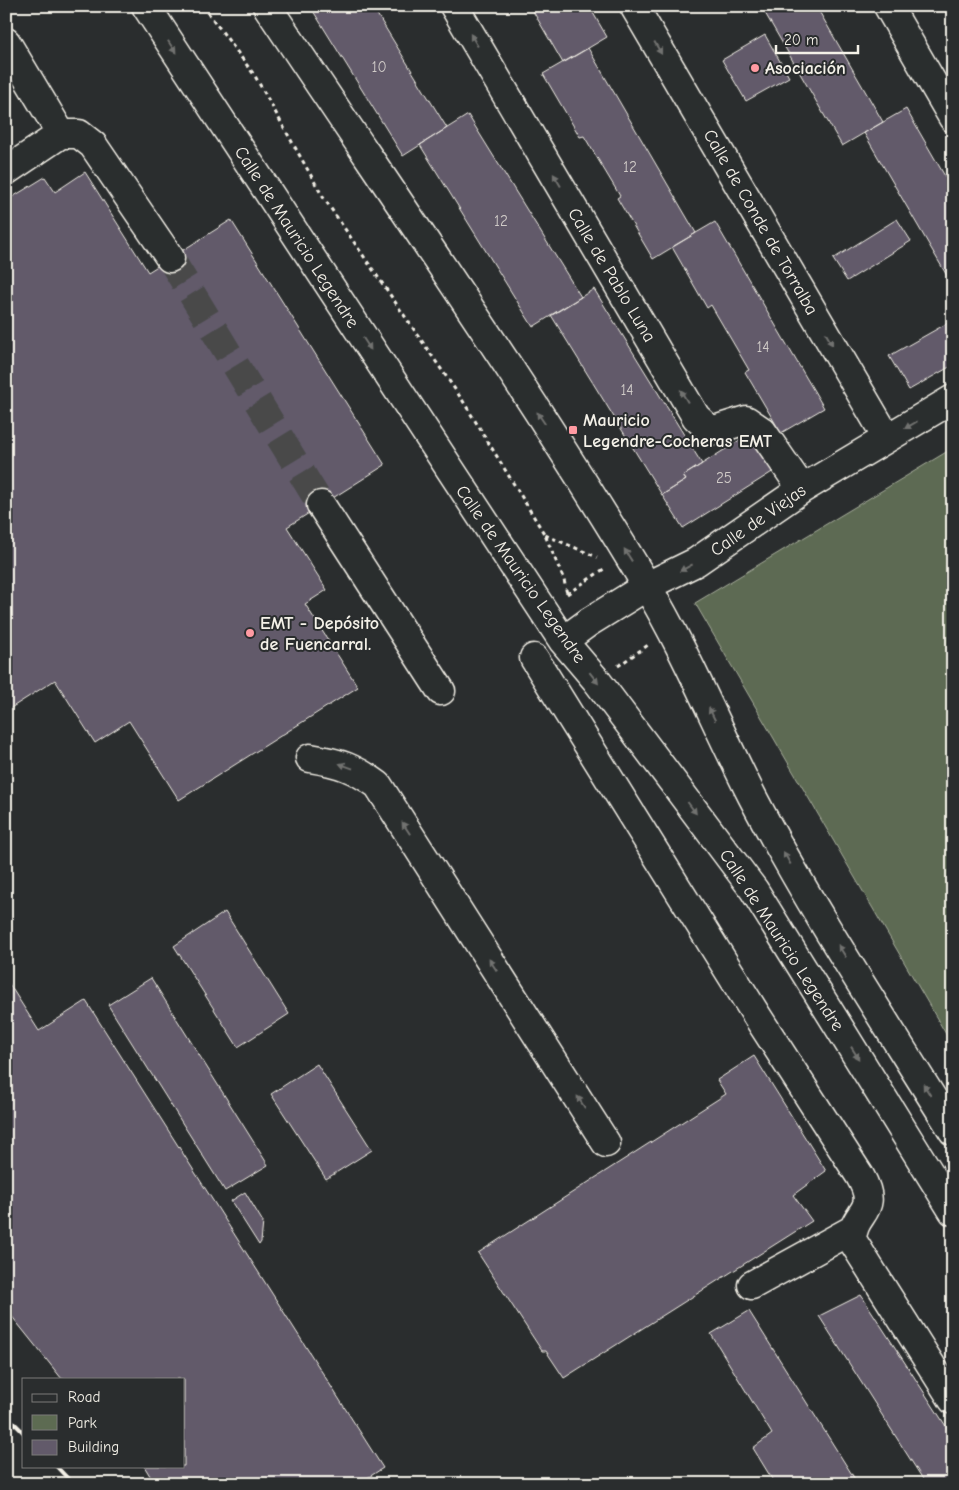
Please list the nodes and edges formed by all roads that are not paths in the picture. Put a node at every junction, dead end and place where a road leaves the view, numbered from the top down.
1 (146, 6) edge
2 (267, 6) edge
3 (454, 6) edge
4 (634, 6) edge
5 (888, 6) edge
6 (904, 6) edge
7 (6, 42) edge
8 (953, 88) edge
9 (953, 118) edge
10 (61, 134) junction
11 (6, 171) edge
12 (170, 258) tunnel mouth
13 (953, 399) edge
14 (888, 438) junction
15 (802, 489) junction
16 (321, 505) tunnel mouth
17 (647, 586) junction
18 (563, 641) junction
19 (534, 658) dead end
20 (441, 691) dead end
21 (310, 758) dead end
22 (953, 1131) edge
23 (606, 1143) dead end
24 (953, 1211) edge
25 (852, 1230) junction
26 (752, 1285) dead end
27 (953, 1400) edge

1 -> 18 street, Calle de Mauricio Legendre
17 -> 2 street
15 -> 3 street, Calle de Pablo Luna
4 -> 14 street, Calle de Conde de Torralba
5 - 9 street
6 - 8 street
7 - 10 street
10 - 11 street
10 - 12 street
13 -> 14 street, Calle de Viejas
14 - 15 street, Calle de Viejas
15 -> 17 street, Calle de Viejas
16 - 20 street
17 - 18 street, Calle de Viejas
22 -> 17 street
18 -> 24 street, Calle de Mauricio Legendre
19 - 25 street
23 -> 21 street
25 - 26 street
25 - 27 street

